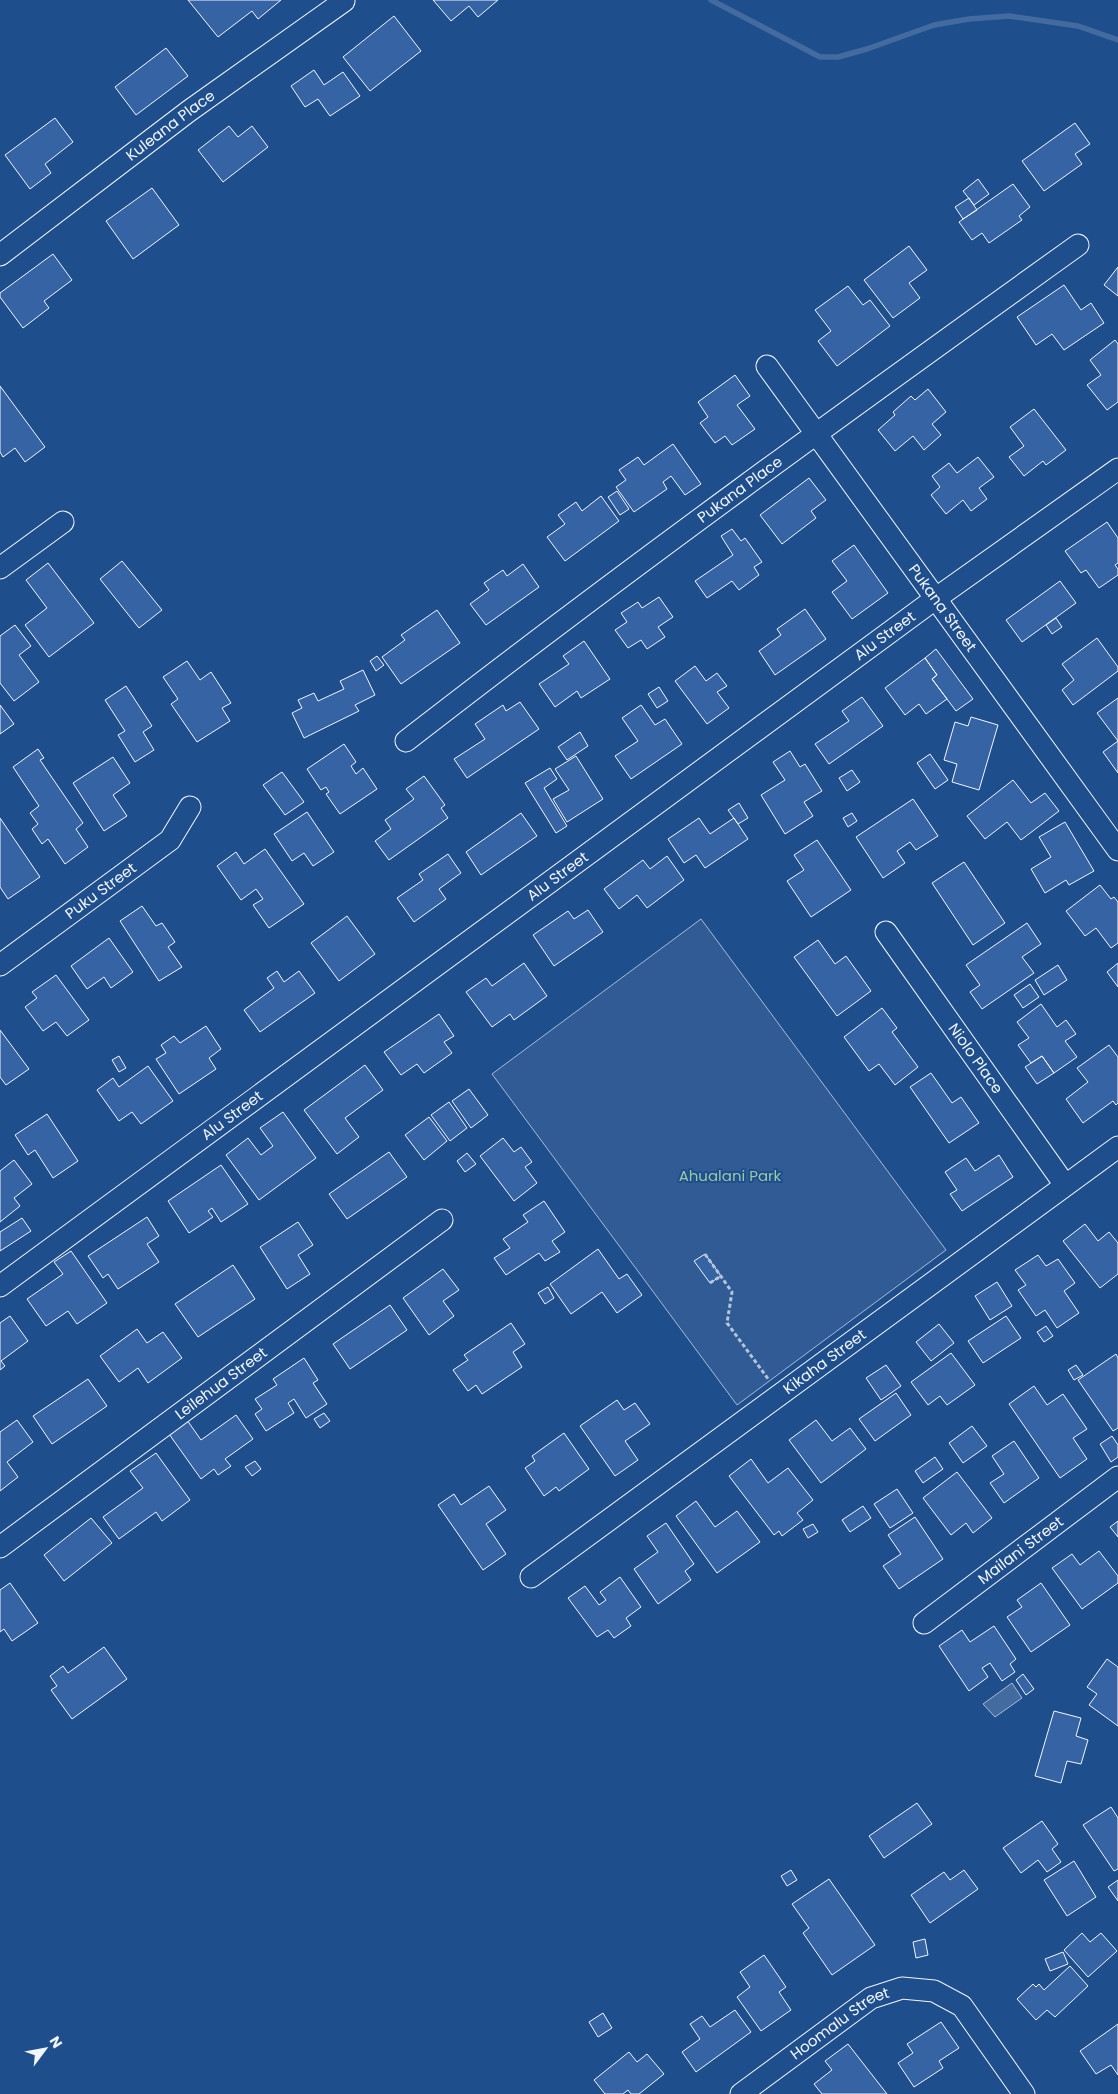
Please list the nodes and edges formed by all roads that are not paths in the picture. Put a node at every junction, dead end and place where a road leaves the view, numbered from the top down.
1 (344, 1) dead end
2 (1078, 245) dead end
3 (0, 255) edge
4 (767, 366) dead end
5 (816, 433) junction
6 (1118, 469) edge
7 (63, 522) dead end
8 (0, 568) edge
9 (935, 599) junction
10 (406, 741) dead end
11 (190, 807) dead end
12 (1118, 850) edge
13 (886, 932) dead end
14 (0, 965) edge
15 (1118, 1147) edge
16 (1065, 1185) junction
17 (442, 1220) dead end
18 (0, 1286) edge
19 (1118, 1477) edge
20 (0, 1547) edge
21 (532, 1577) dead end
22 (924, 1623) dead end
23 (741, 2094) edge
24 (1024, 2094) edge

1 - 3 street, Kuleana Place
2 - 5 street, Pukana Place
4 - 5 street, Pukana Street
5 - 9 street, Pukana Street
5 - 10 street, Pukana Place
6 - 9 street, Alu Street
7 - 8 street
9 - 12 street, Pukana Street
9 - 18 street, Alu Street
11 - 14 street, Puku Street
13 - 16 street, Niolo Place
15 - 16 street, Kikaha Street
16 - 21 street, Kikaha Street
17 - 20 street, Leilehua Street
19 - 22 street, Mailani Street
23 - 24 street, Hoomalu Street

